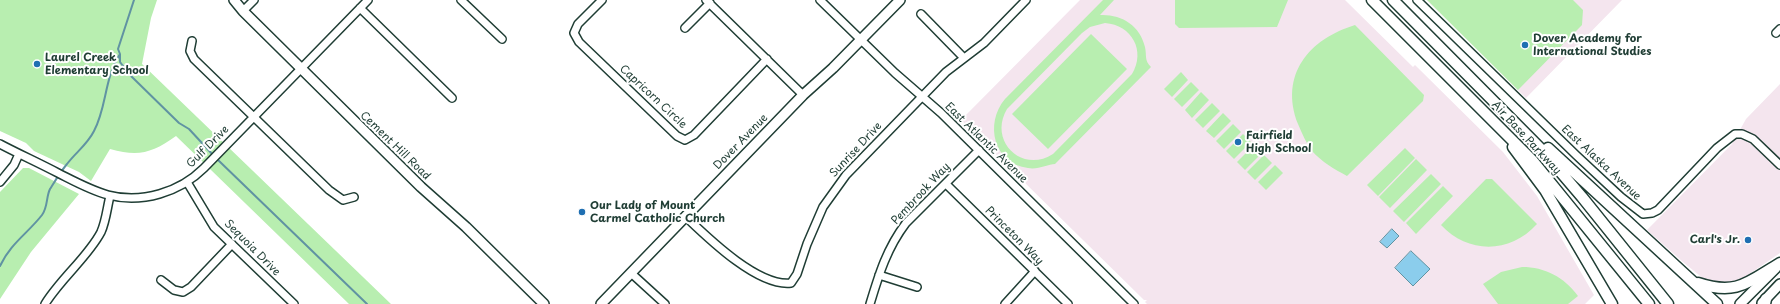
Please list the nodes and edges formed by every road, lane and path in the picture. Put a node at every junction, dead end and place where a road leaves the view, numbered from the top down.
1 (234, 0) edge
2 (254, 0) edge
3 (368, 0) edge
4 (461, 0) edge
5 (602, 0) edge
6 (820, 0) edge
7 (900, 0) edge
8 (1372, 0) edge
9 (1393, 0) edge
10 (1417, 0) edge
11 (1024, 1) edge
12 (708, 2) edge
13 (360, 8) junction
14 (243, 11) junction
15 (921, 14) dead end
16 (685, 28) dead end
17 (502, 39) dead end
18 (862, 40) junction
19 (192, 41) dead end
20 (964, 58) junction
21 (767, 60) junction
22 (300, 69) junction
23 (803, 95) junction
24 (922, 96) junction
25 (452, 98) dead end
26 (1508, 114) junction
27 (254, 117) junction
28 (1498, 124) junction
29 (0, 144) edge
30 (979, 150) junction
31 (19, 154) junction
32 (1780, 165) edge
33 (0, 182) edge
34 (186, 182) junction
35 (946, 184) junction
36 (110, 196) junction
37 (354, 197) dead end
38 (686, 217) junction
39 (232, 244) junction
40 (1780, 264) edge
41 (1035, 271) junction
42 (631, 273) junction
43 (879, 275) junction
44 (161, 280) dead end
45 (1695, 282) junction
46 (1780, 284) edge
47 (917, 287) dead end
48 (1764, 302) edge
49 (45, 304) edge
50 (294, 304) edge
51 (544, 304) edge
52 (601, 304) edge
53 (665, 304) edge
54 (870, 304) edge
55 (1005, 304) edge
56 (1068, 304) edge
57 (1134, 304) edge
58 (1612, 304) edge
59 (1649, 304) edge
60 (1668, 304) edge
61 (1718, 304) edge
62 (1740, 304) edge

1 - 14 main road, Cement Hill Road
2 - 14 street
3 - 13 street, Gulf Drive
4 - 17 street
5 - 21 street, Capricorn Circle
6 - 18 street, East Atlantic Avenue
7 - 18 main road, Dover Avenue
8 - 28 main road, Air Base Parkway
9 - 26 main road, Air Base Parkway
10 - 32 street, East Alaska Avenue
11 - 20 street, Sunrise Drive
12 - 16 street
12 - 21 street
13 - 22 street, Gulf Drive
13 - 25 street
14 - 22 main road, Cement Hill Road
15 - 20 street
18 - 23 main road, Dover Avenue
18 - 24 street, East Atlantic Avenue
19 - 27 street
20 - 24 street, Sunrise Drive
21 - 23 street
22 - 27 street, Gulf Drive
22 - 51 main road, Cement Hill Road
23 - 38 main road, Dover Avenue
24 - 30 street, East Atlantic Avenue
24 - 38 street, Sunrise Drive
26 - 45 main road
26 - 60 main road, Air Base Parkway
27 - 34 street, Gulf Drive
27 - 37 street
28 - 58 main road
28 - 59 main road, Air Base Parkway
29 - 31 street, Gulf Drive
30 - 35 street, Pembrook Way
30 - 57 street, East Atlantic Avenue
31 - 33 street
31 - 36 street, Gulf Drive
34 - 36 street, Gulf Drive
34 - 39 street, Sequoia Drive
35 - 41 street, Princeton Way
35 - 43 street, Pembrook Way
36 - 49 street
38 - 42 main road, Dover Avenue
39 - 44 street
39 - 50 street, Sequoia Drive
40 - 45 main road
40 - 62 main road
41 - 55 street
41 - 56 street, Princeton Way
42 - 52 main road, Dover Avenue
42 - 53 street
43 - 47 street
43 - 54 street, Pembrook Way
45 - 61 main road
46 - 48 main road

